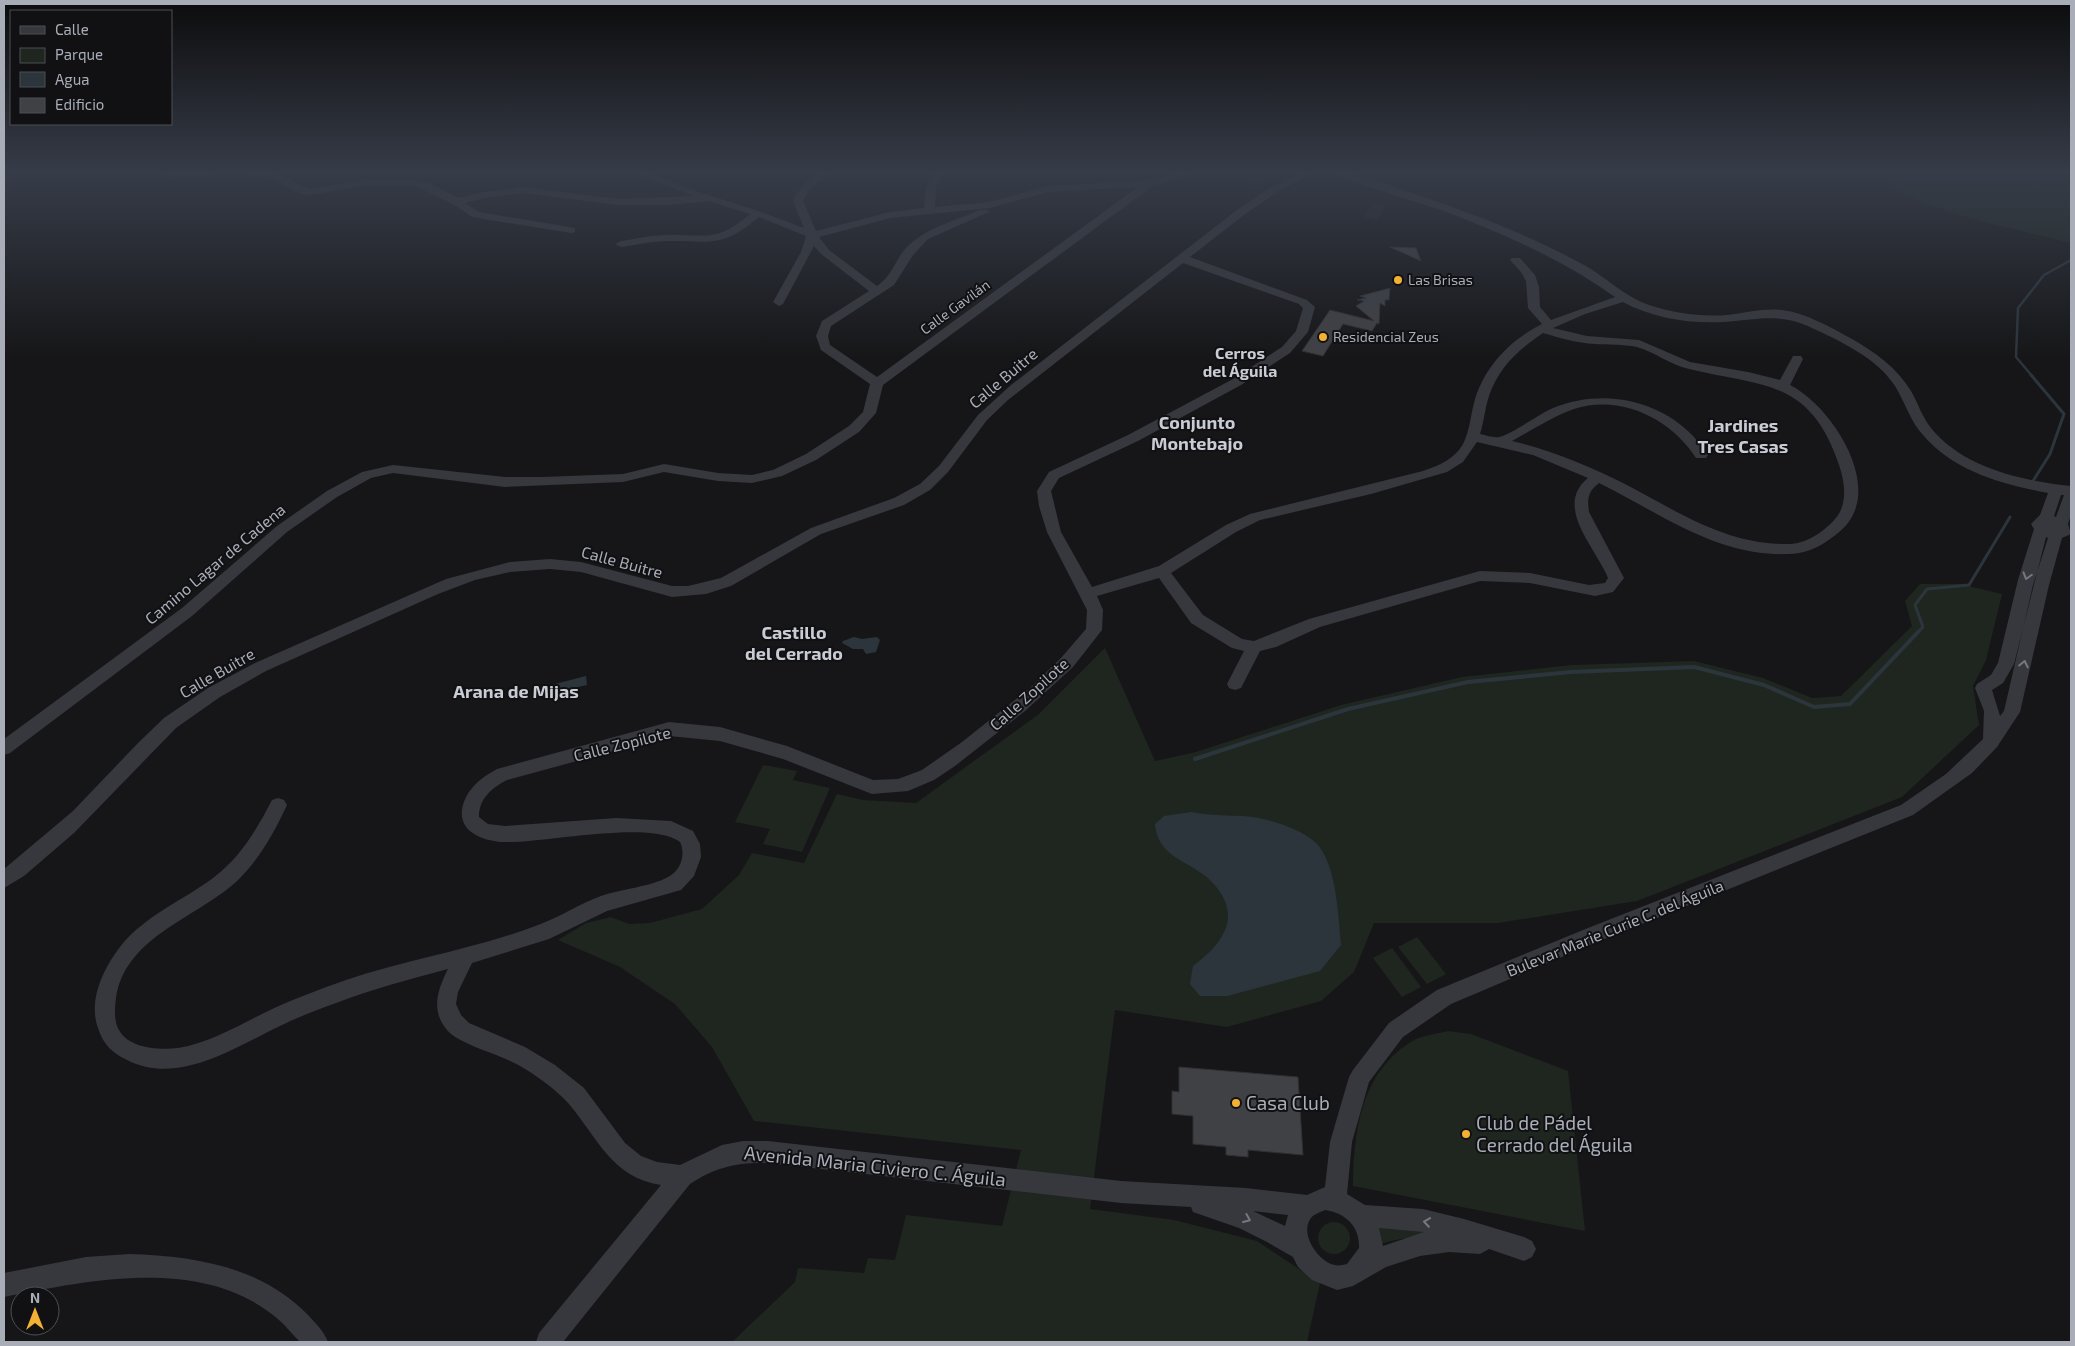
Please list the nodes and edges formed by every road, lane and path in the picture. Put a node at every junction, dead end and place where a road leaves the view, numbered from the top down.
1 (729, 234) edge
2 (809, 234) edge
3 (817, 234) edge
4 (932, 234) edge
5 (1081, 234) edge
6 (1213, 234) edge
7 (1506, 234) edge
8 (812, 235) junction
9 (621, 244) dead end
10 (1181, 258) junction
11 (1516, 260) dead end
12 (878, 292) junction
13 (1624, 298) junction
14 (778, 302) dead end
15 (1546, 327) junction
16 (1797, 359) dead end
17 (877, 383) junction
18 (1783, 386) junction
19 (1474, 437) junction
20 (1501, 441) junction
21 (1701, 455) dead end
22 (1598, 476) junction
23 (2056, 490) junction
24 (2071, 492) edge
25 (2051, 527) junction
26 (1162, 571) junction
27 (1088, 593) junction
28 (1254, 647) junction
29 (1235, 684) dead end
30 (1986, 689) junction
31 (2015, 699) junction
32 (1992, 740) junction
33 (4, 748) edge
34 (278, 805) dead end
35 (4, 880) edge
36 (465, 956) junction
37 (682, 1176) junction
38 (1167, 1196) junction
39 (1335, 1199) junction
40 (1306, 1206) junction
41 (1361, 1217) junction
42 (1299, 1248) junction
43 (1364, 1266) junction
44 (4, 1285) edge
45 (316, 1342) edge
46 (548, 1342) edge

1 - 9 street
2 - 8 street
3 - 8 street
4 - 12 street
5 - 17 street, Calle Gavilán
6 - 10 street, Calle Buitre
7 - 13 street
8 - 12 street
8 - 14 street
10 - 27 street, Calle Zopilote
10 - 35 street, Calle Buitre
11 - 15 street
12 - 17 street
13 - 15 street
13 - 23 street
15 - 18 street
15 - 19 street
16 - 18 street
17 - 33 street, Camino Lagar de Cadena
18 - 22 street
19 - 20 street
19 - 26 street
20 - 21 street
20 - 22 street
22 - 28 street
23 - 24 street
23 - 25 street
24 - 25 street
25 -> 30 street
31 -> 25 street, Bulevar Marie Curie C. del Águila
26 - 27 street
26 - 28 street
27 - 36 street, Calle Zopilote
28 - 29 street
30 - 31 street
30 - 32 street
31 - 32 street, Bulevar Marie Curie C. del Águila
32 - 39 street, Bulevar Marie Curie C. del Águila
34 - 36 street
36 - 37 street
37 - 38 street, Avenida Maria Civiero C. Águila
37 - 46 street, Avenida Maria Civiero C. Águila
38 - 40 street, Avenida Maria Civiero C. Águila
38 -> 42 street, Avenida Maria Civiero C. Águila
39 - 40 street
39 - 41 street
40 - 42 street
41 - 43 street
43 -> 41 street
42 - 43 street
44 - 45 street

